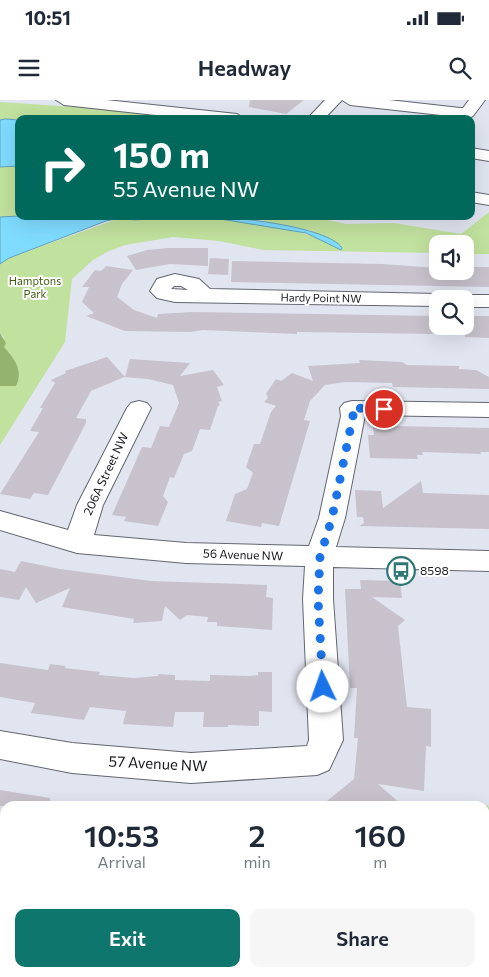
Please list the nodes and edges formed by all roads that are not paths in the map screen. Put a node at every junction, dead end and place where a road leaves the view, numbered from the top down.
1 (64, 100) edge
2 (334, 100) edge
3 (339, 100) edge
4 (350, 100) edge
5 (477, 100) edge
6 (371, 101) edge
7 (107, 102) edge
8 (206, 115) edge
9 (319, 115) edge
10 (337, 115) edge
11 (475, 154) edge
12 (489, 156) edge
13 (475, 198) edge
14 (489, 200) edge
15 (204, 295) dead end
16 (429, 300) edge
17 (474, 301) edge
18 (489, 301) edge
19 (138, 408) dead end
20 (489, 410) edge
21 (3, 527) edge
22 (77, 542) junction
23 (320, 557) junction
24 (489, 561) edge
25 (0, 745) edge

1 - 7 street
2 - 9 street
3 - 10 street
4 - 6 street
5 - 6 street
7 - 8 street
11 - 12 street
13 - 14 street
15 - 16 street, Hardy Point NW
17 - 18 street
19 - 22 street, 206A Street NW
20 - 23 street
21 - 22 street, 56 Avenue NW
22 - 23 street, 56 Avenue NW
23 - 24 street, 56 Avenue NW
23 - 25 street, 57 Avenue NW

